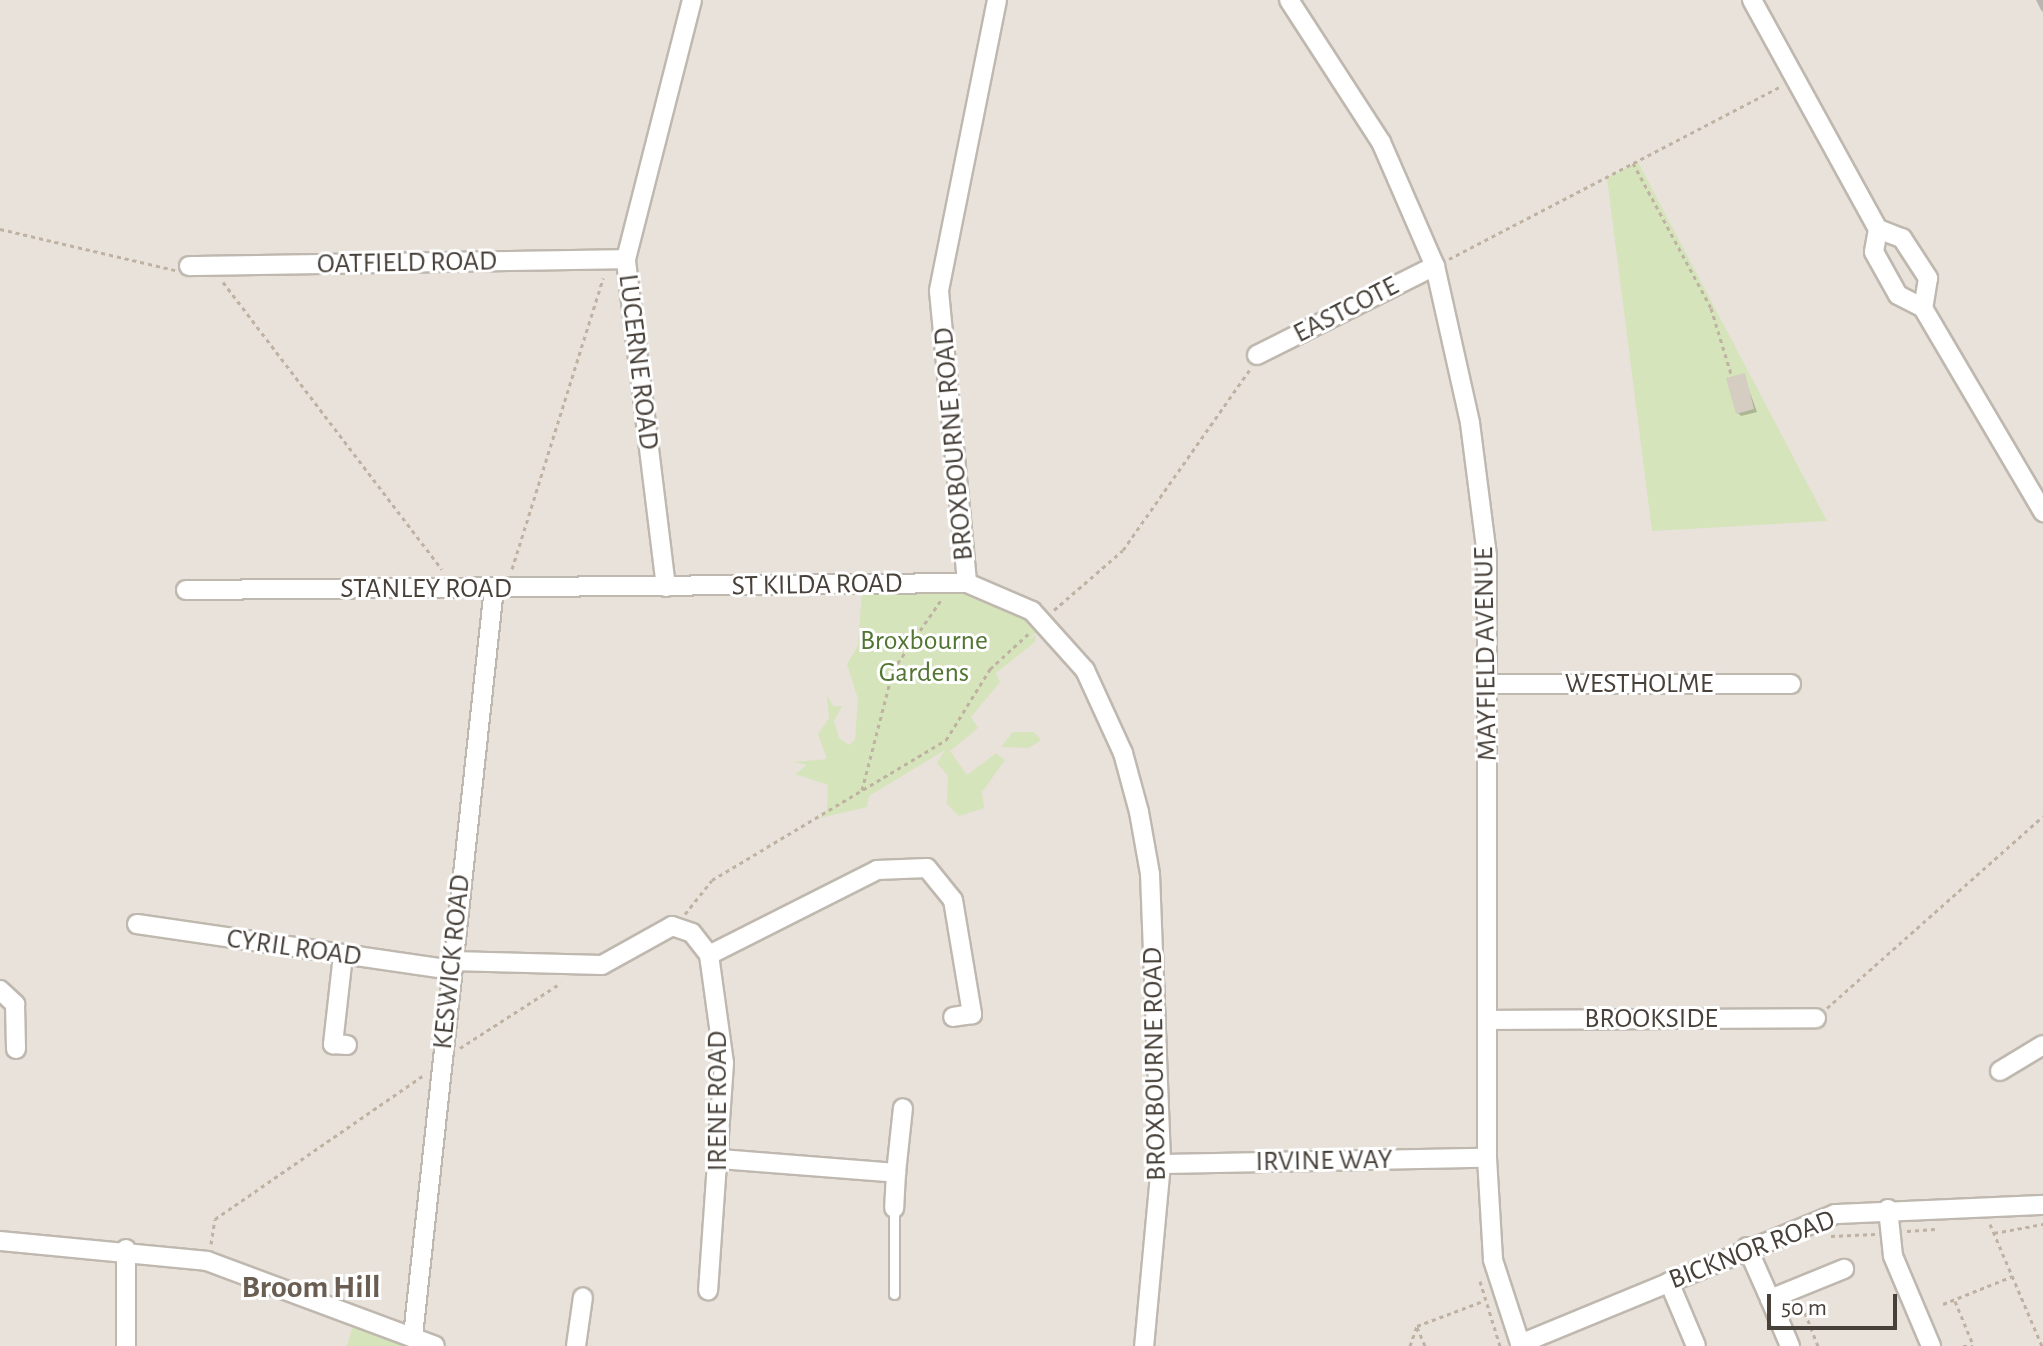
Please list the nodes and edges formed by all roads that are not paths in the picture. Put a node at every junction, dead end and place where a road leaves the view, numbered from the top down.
1 (692, 0) edge
2 (997, 0) edge
3 (1289, 0) edge
4 (1752, 0) edge
5 (1878, 229) junction
6 (617, 259) junction
7 (189, 266) road end
8 (1435, 266) junction
9 (1923, 308) junction
10 (1257, 355) road end
11 (2043, 512) edge
12 (967, 583) junction
13 (666, 587) junction
14 (500, 588) junction
15 (186, 590) dead end
16 (1487, 684) junction
17 (1791, 684) dead end
18 (137, 924) dead end
19 (343, 955) junction
20 (709, 955) junction
21 (451, 966) junction
22 (0, 990) edge
23 (953, 1017) dead end
24 (1816, 1018) road end
25 (1487, 1020) junction
26 (347, 1045) dead end
27 (2043, 1045) edge
28 (16, 1049) dead end
29 (2000, 1071) dead end
30 (903, 1108) dead end
31 (1487, 1158) junction
32 (720, 1159) junction
33 (1161, 1164) junction
34 (896, 1173) junction
35 (2043, 1205) edge
36 (894, 1208) joint
37 (1888, 1209) junction
38 (0, 1241) edge
39 (1747, 1247) junction
40 (126, 1249) junction
41 (1844, 1269) dead end
42 (1669, 1282) junction
43 (708, 1290) dead end
44 (894, 1294) dead end
45 (583, 1297) dead end
46 (1770, 1299) junction
47 (413, 1336) junction
48 (1521, 1345) edge
49 (126, 1346) edge
50 (435, 1346) edge
51 (576, 1346) edge
52 (1144, 1346) edge
53 (1696, 1346) edge
54 (1790, 1346) edge
55 (1931, 1346) edge

1 - 6 street, LUCERNE ROAD
2 - 12 street, BROXBOURNE ROAD
3 - 8 street, MAYFIELD AVENUE
4 - 5 street
5 - 9 street
5 - 9 street
6 - 7 street, OATFIELD ROAD
6 - 13 street, LUCERNE ROAD
8 - 10 street, EASTCOTE
8 - 16 street, MAYFIELD AVENUE
9 - 11 street
12 - 13 street, ST KILDA ROAD
12 - 33 street, BROXBOURNE ROAD
13 - 14 street, STANLEY ROAD
14 - 15 street, STANLEY ROAD
14 - 21 street, KESWICK ROAD
16 - 17 street, WESTHOLME
16 - 25 street, MAYFIELD AVENUE
18 - 19 street, CYRIL ROAD
19 - 21 street, CYRIL ROAD
19 - 26 street
20 - 21 street
20 - 23 street
20 - 32 street, IRENE ROAD
21 - 47 street, KESWICK ROAD
22 - 28 street
24 - 25 street, BROOKSIDE
25 - 31 street, MAYFIELD AVENUE
27 - 29 street
30 - 34 street
31 - 33 street, IRVINE WAY
31 - 48 street, MAYFIELD AVENUE
32 - 34 street
32 - 43 street, IRENE ROAD
33 - 52 street, BROXBOURNE ROAD
34 - 36 street
35 - 37 street, BICKNOR ROAD
36 - 44 lane
37 - 39 street, BICKNOR ROAD
37 - 55 street
38 - 40 street
39 - 42 street, BICKNOR ROAD
39 - 46 street
40 - 47 street
40 - 49 street
41 - 46 street
42 - 48 street, BICKNOR ROAD
42 - 53 street
45 - 51 street
46 - 54 street
47 - 50 street

